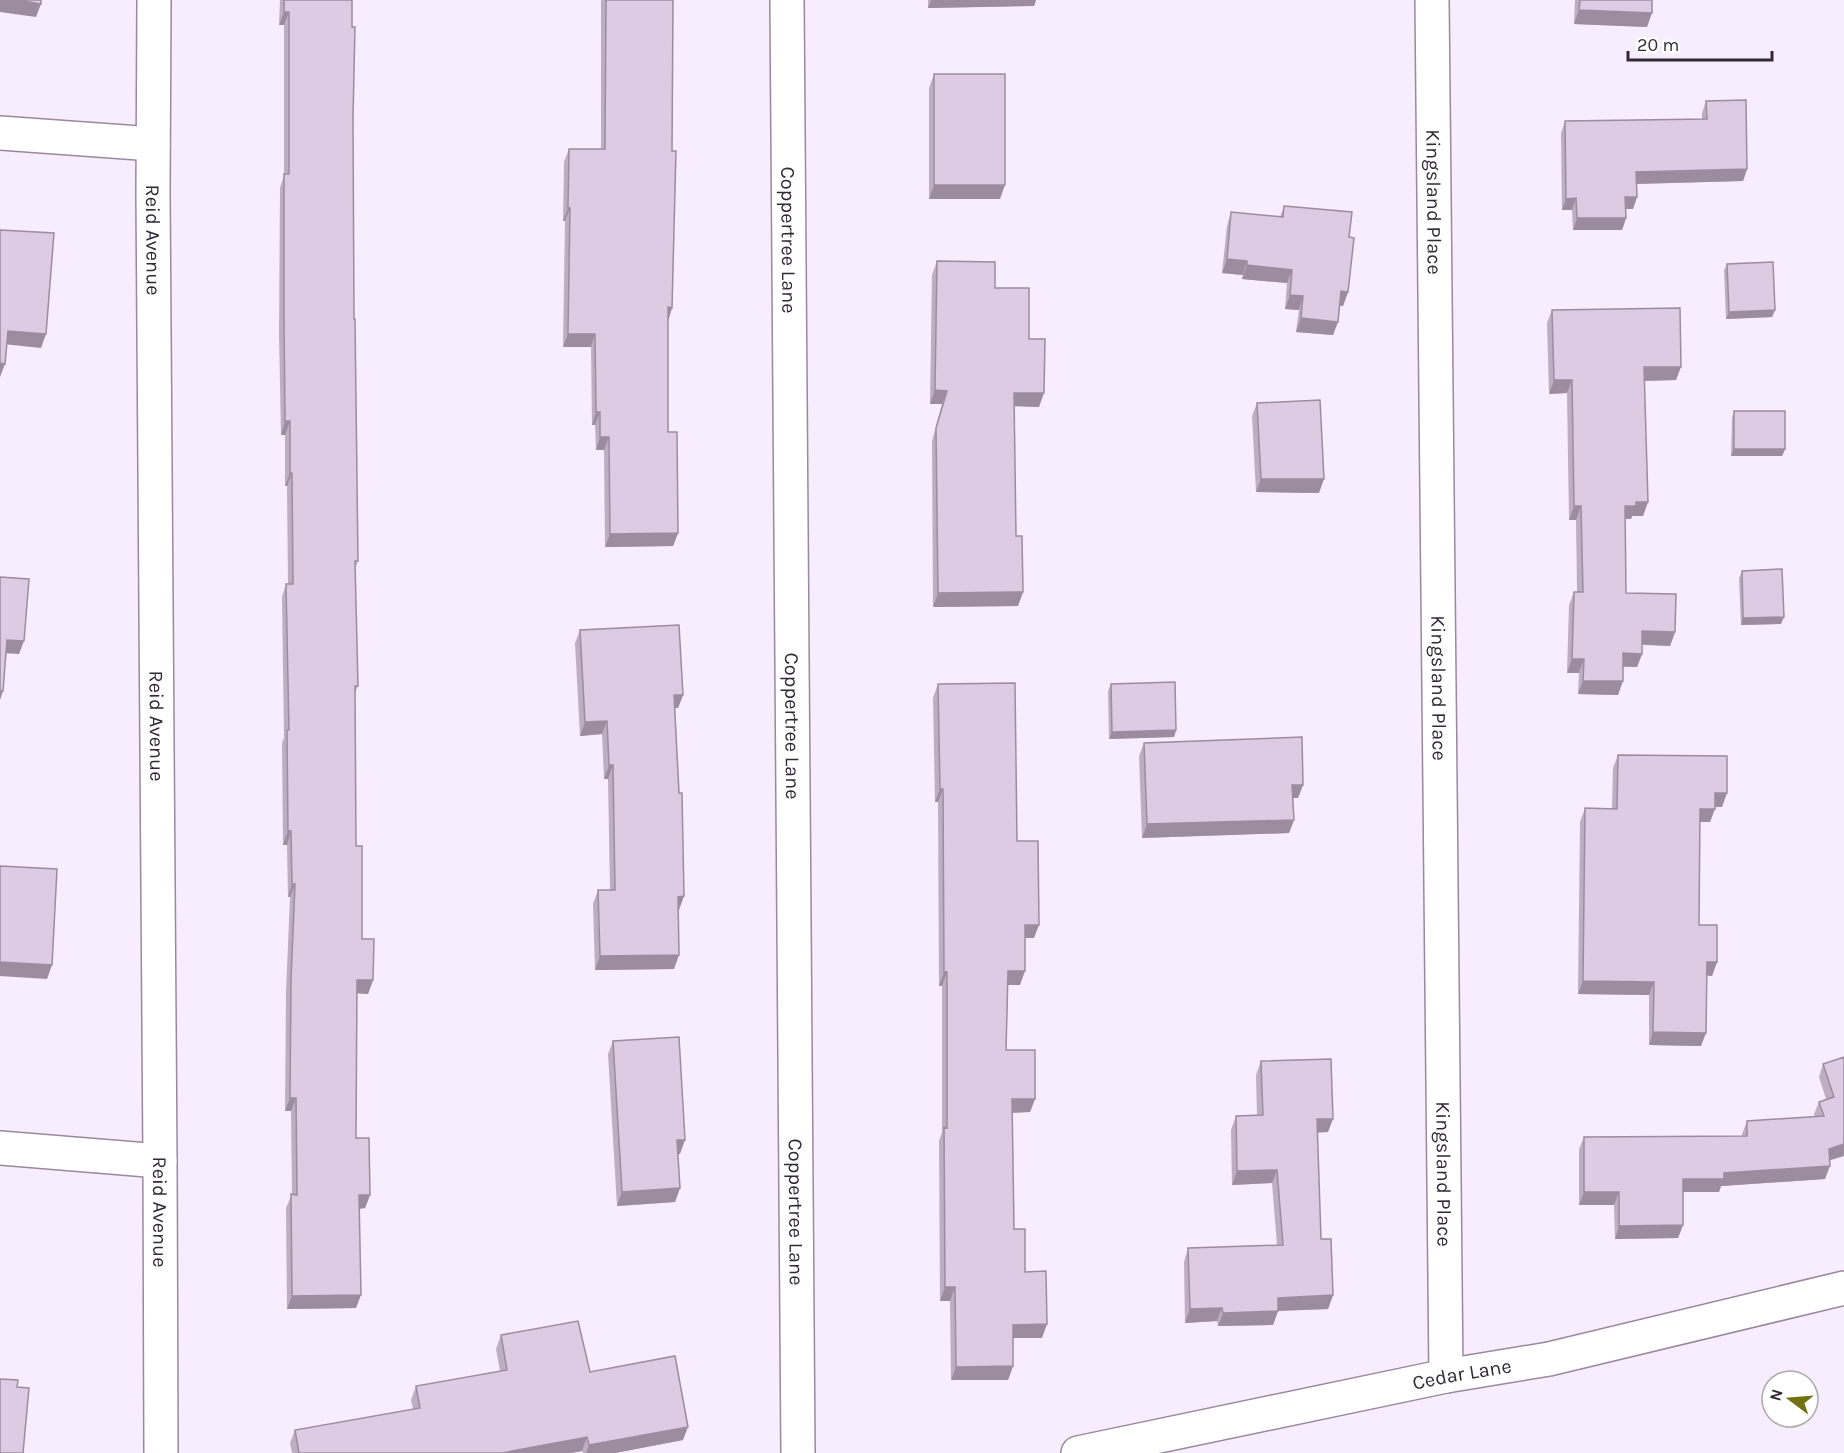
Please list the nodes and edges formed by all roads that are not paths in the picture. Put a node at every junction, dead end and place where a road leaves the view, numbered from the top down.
1 (154, 0) edge
2 (787, 0) edge
3 (1432, 0) edge
4 (0, 133) edge
5 (153, 144) junction
6 (0, 1148) edge
7 (160, 1161) junction
8 (1844, 1288) edge
9 (1446, 1376) junction
10 (161, 1453) edge
11 (798, 1453) edge
12 (1078, 1453) edge

1 - 5 street, Reid Avenue
2 - 11 street, Coppertree Lane
3 - 9 street, Kingsland Place
4 - 5 street
5 - 7 street, Reid Avenue
6 - 7 street
7 - 10 street, Reid Avenue
8 - 9 street, Cedar Lane
9 - 12 street, Cedar Lane

